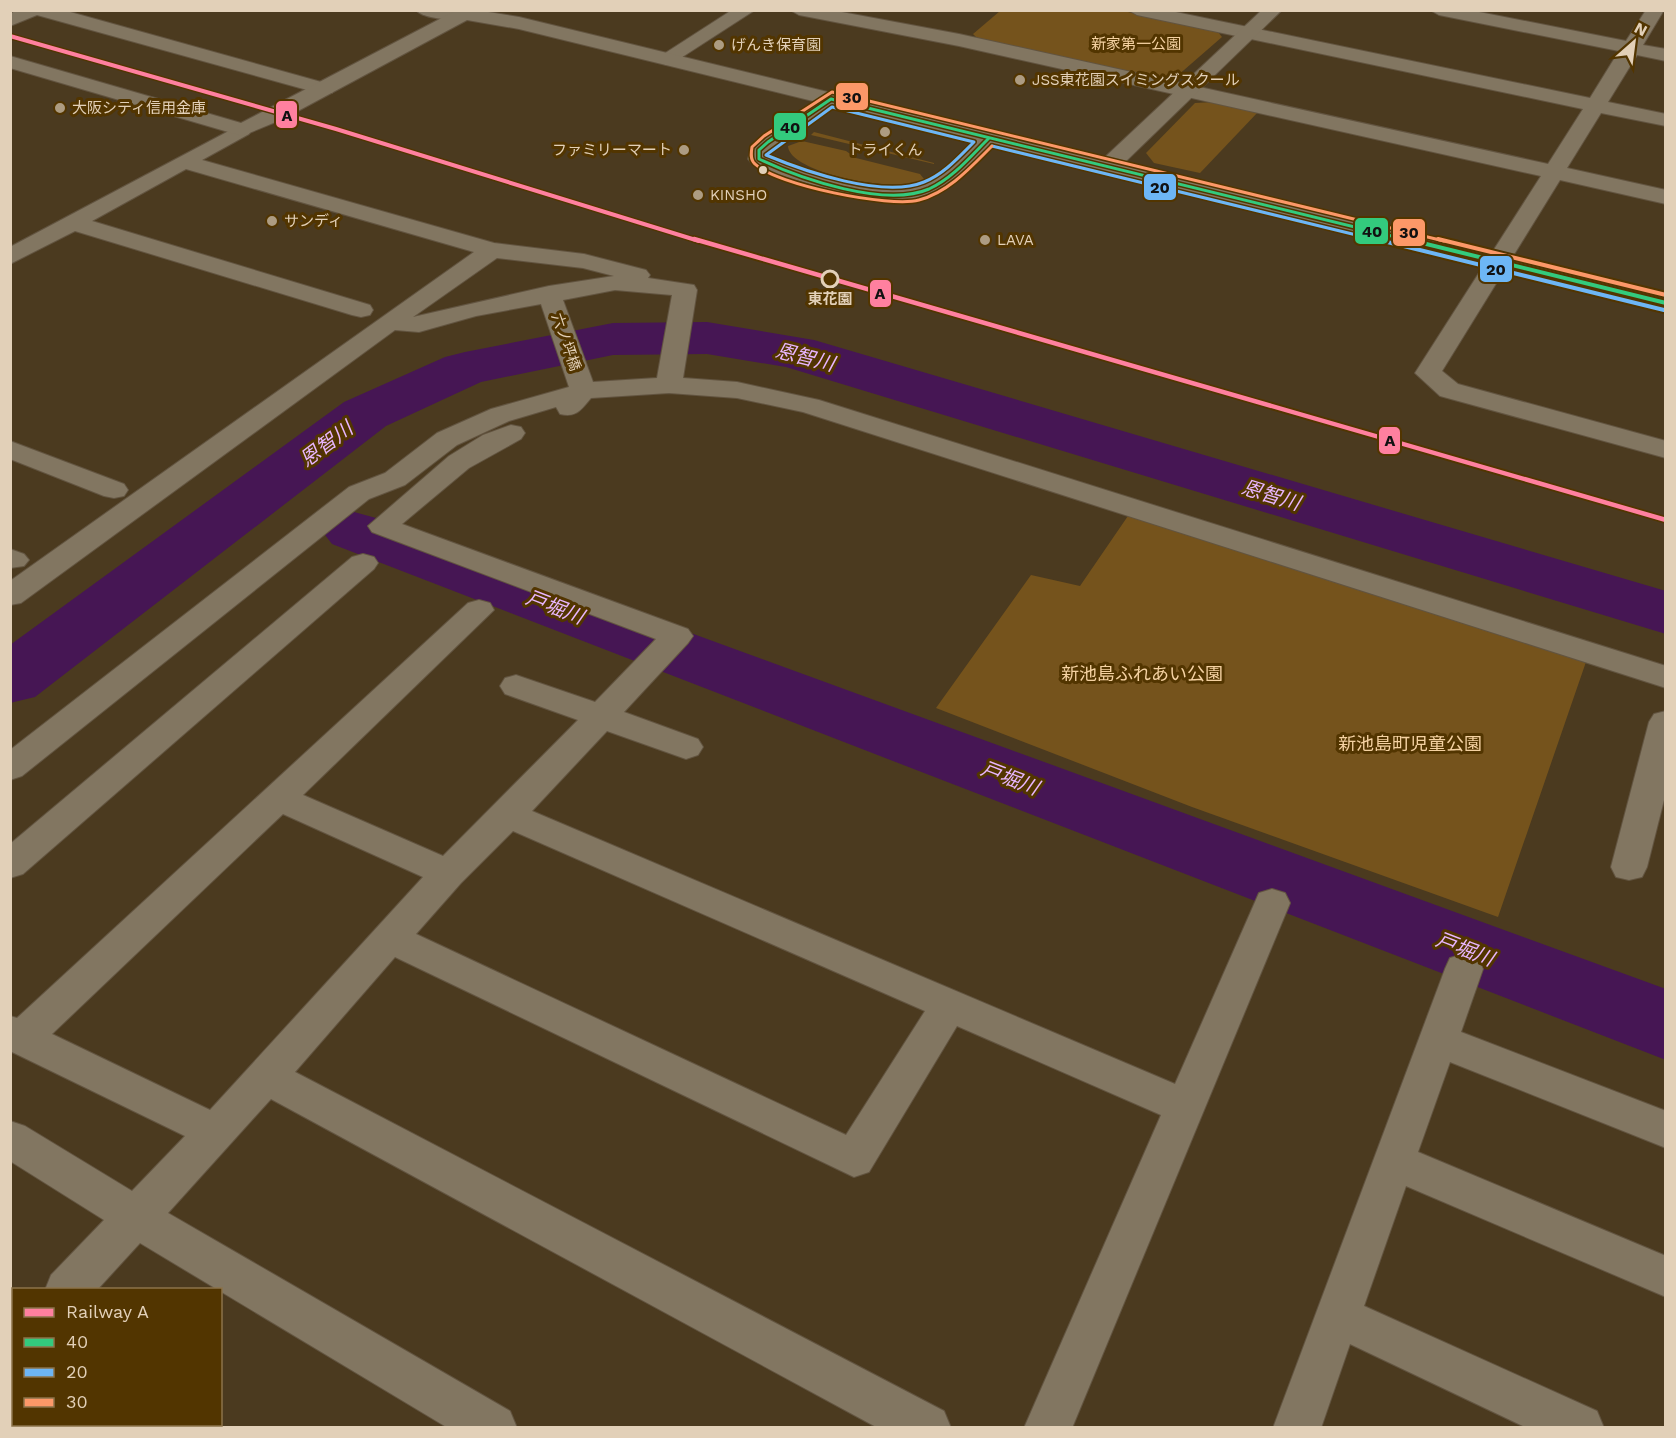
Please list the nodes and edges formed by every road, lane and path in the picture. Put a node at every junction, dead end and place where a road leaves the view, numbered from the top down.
1 (32, 10) edge
2 (41, 10) edge
3 (425, 10) edge
4 (746, 10) edge
5 (799, 10) edge
6 (1137, 10) edge
7 (1273, 10) edge
8 (1439, 10) edge
9 (1655, 10) edge
10 (465, 12) edge
11 (10, 21) edge
12 (1247, 34) junction
13 (1632, 48) junction
14 (1665, 54) edge
15 (666, 59) junction
16 (10, 62) edge
17 (325, 89) junction
18 (1186, 91) junction
19 (831, 99) junction
20 (1597, 106) junction
21 (1665, 120) edge
22 (242, 130) junction
23 (989, 138) junction
24 (184, 162) junction
25 (1107, 167) junction
26 (1553, 172) junction
27 (1665, 197) edge
28 (73, 224) junction
29 (17, 247) edge
30 (492, 250) junction
31 (1496, 262) junction
32 (685, 290) junction
33 (549, 293) junction
34 (1665, 303) edge
35 (361, 310) dead end
36 (390, 322) junction
37 (669, 385) junction
38 (583, 391) junction
39 (10, 449) edge
40 (1665, 450) edge
41 (114, 490) dead end
42 (363, 563) dead end
43 (10, 596) edge
44 (479, 610) dead end
45 (1665, 677) edge
46 (516, 686) dead end
47 (602, 718) junction
48 (1665, 722) edge
49 (686, 747) dead end
50 (10, 768) edge
51 (278, 798) junction
52 (508, 815) junction
53 (10, 865) edge
54 (1629, 867) dead end
55 (448, 873) junction
56 (1272, 903) dead end
57 (392, 939) junction
58 (1464, 969) dead end
59 (950, 1004) junction
60 (16, 1035) edge
61 (1438, 1040) junction
62 (266, 1076) junction
63 (1186, 1107) junction
64 (1665, 1130) edge
65 (216, 1132) junction
66 (10, 1140) edge
67 (1394, 1161) junction
68 (136, 1217) junction
69 (1665, 1277) edge
70 (69, 1288) edge
71 (1338, 1316) junction
72 (494, 1428) edge
73 (927, 1428) edge
74 (1048, 1428) edge
75 (1298, 1428) edge
76 (1580, 1428) edge

1 - 11 street
2 - 17 street
3 - 10 street
4 - 15 street
5 - 18 street
6 - 12 street
7 - 12 street
8 - 13 street
9 - 13 street
10 - 15 street
10 - 17 street
12 - 18 street
12 - 20 street
13 - 14 street
13 - 20 street
15 - 19 street
16 - 22 street
17 - 22 street
18 - 25 street
18 - 26 street
19 - 23 street
19 - 23 street
20 - 21 street
20 - 26 street
22 - 24 street
23 - 25 street
24 - 28 street
24 - 30 street
25 - 31 street
26 - 27 street
26 - 31 street
28 - 29 street
28 - 35 street
30 - 32 street
30 - 36 street
31 - 34 street
31 - 40 street
32 - 33 street
32 - 37 street
33 - 36 street
33 - 38 street, 六ノ坪橋
36 - 43 street
37 - 38 street
37 - 45 street
38 - 47 street
38 - 50 street
39 - 41 street
42 - 53 street
44 - 51 street
46 - 47 street
47 - 49 street
47 - 52 street
48 - 54 street
51 - 55 street
51 - 60 street
52 - 55 street
52 - 59 street
55 - 57 street
56 - 63 street
57 - 59 street
57 - 62 street
58 - 61 street
59 - 63 street
60 - 65 street
61 - 64 street
61 - 67 street
62 - 65 street
62 - 73 street
63 - 74 street
65 - 68 street
66 - 68 street
67 - 69 street
67 - 71 street
68 - 70 street
68 - 72 street
71 - 75 street
71 - 76 street

